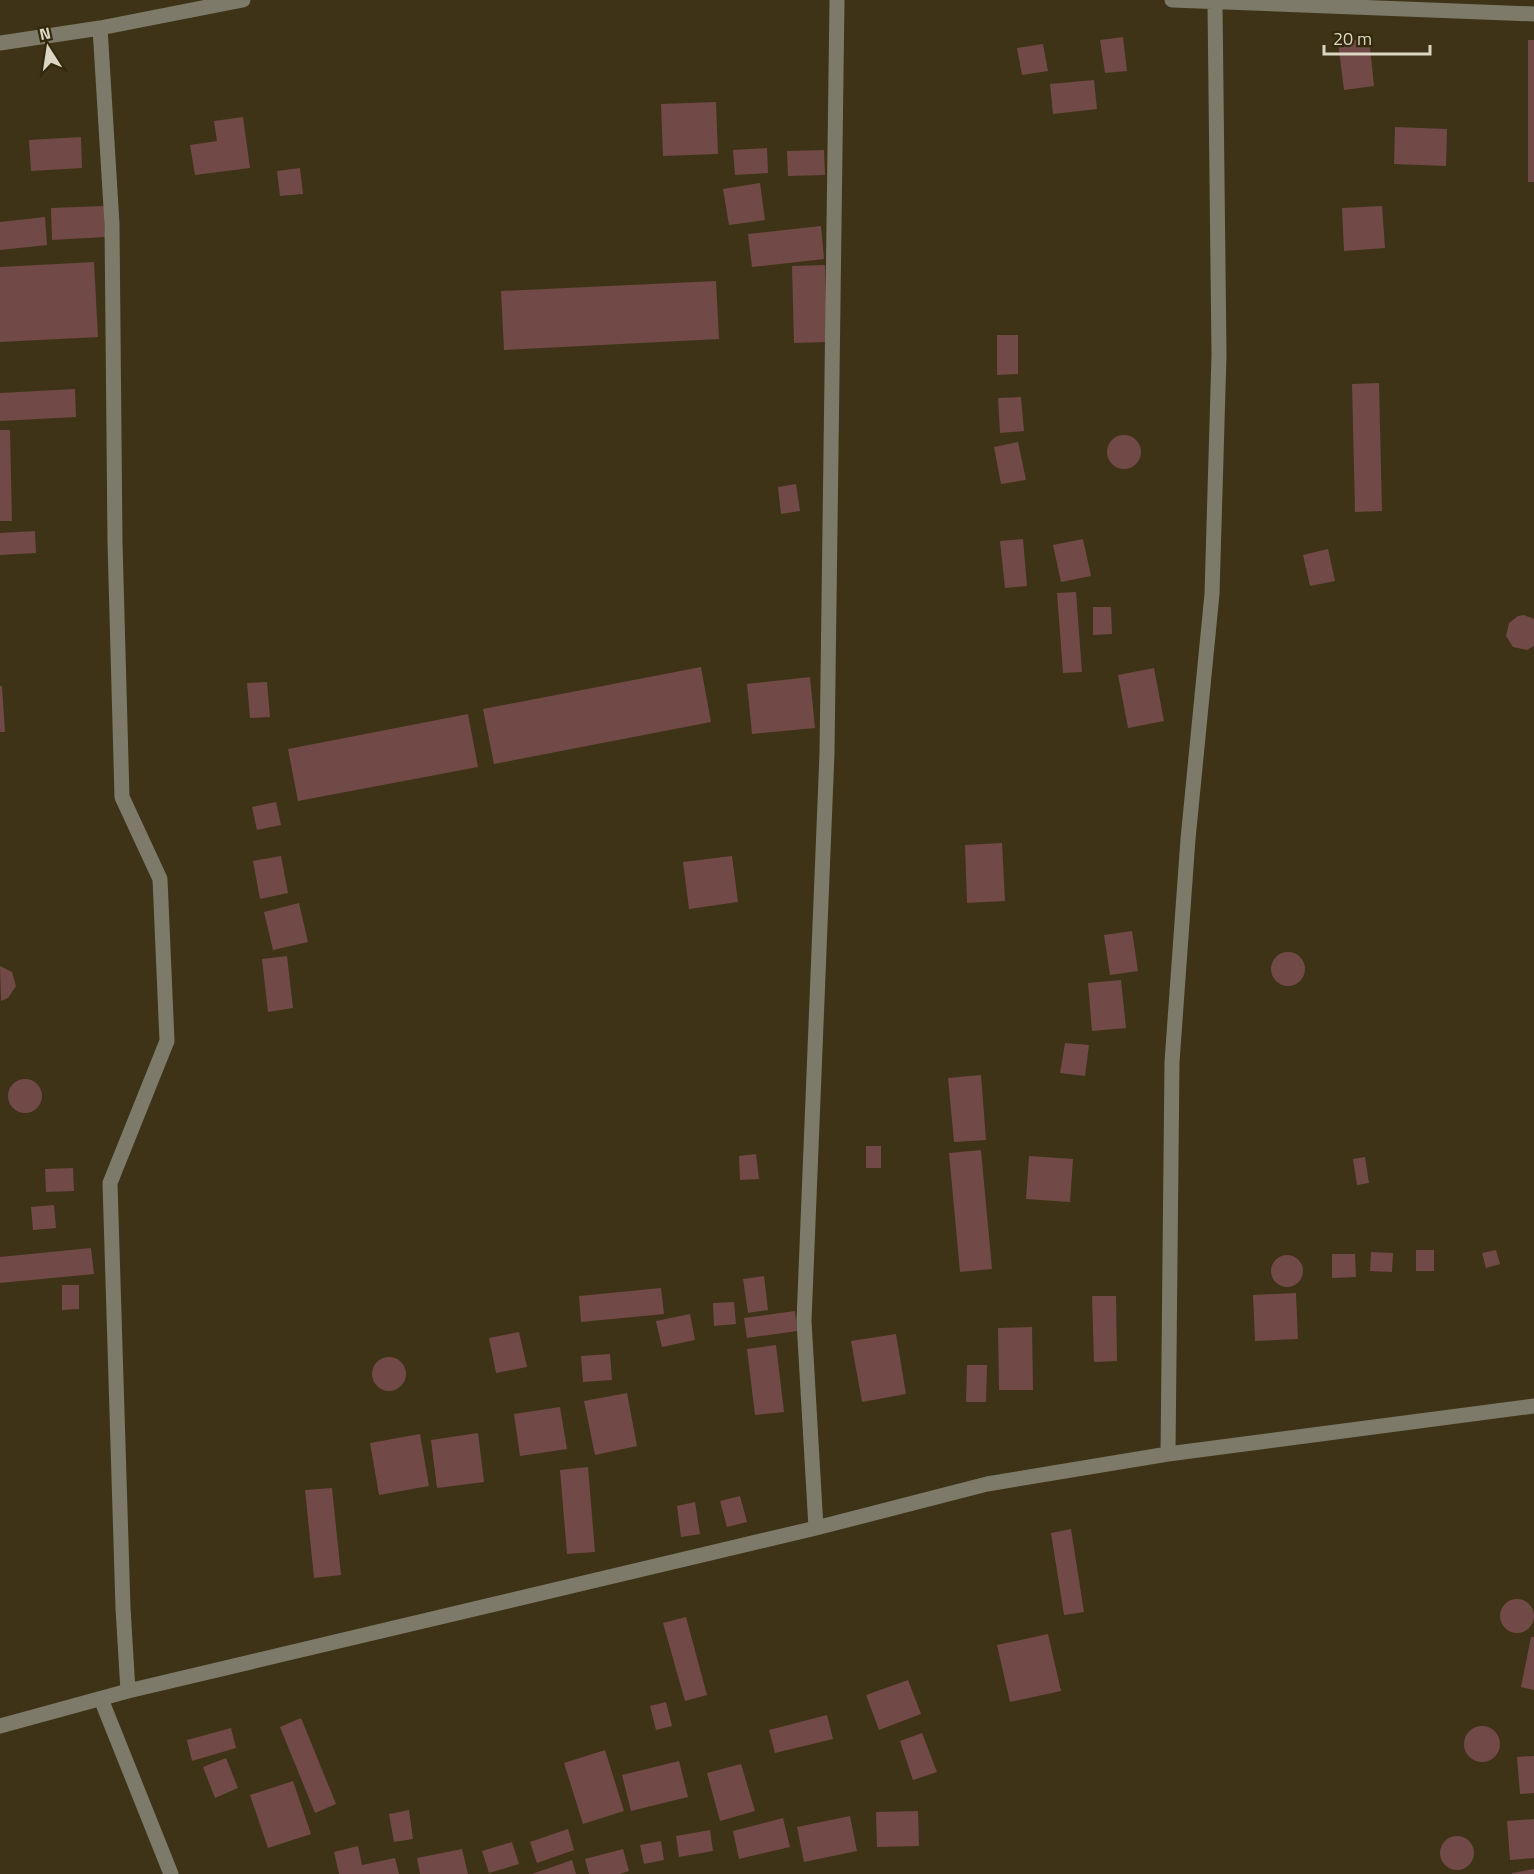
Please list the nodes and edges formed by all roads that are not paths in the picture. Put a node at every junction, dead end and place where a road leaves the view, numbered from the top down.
1 (243, 0) edge
2 (837, 0) edge
3 (1172, 0) edge
4 (1215, 3) junction
5 (1534, 15) edge
6 (100, 28) junction
7 (0, 43) edge
8 (1534, 1406) edge
9 (1168, 1454) junction
10 (816, 1528) junction
11 (128, 1691) junction
12 (101, 1699) junction
13 (0, 1725) edge
14 (171, 1874) edge

1 - 6 street
2 - 10 street
3 - 4 street
4 - 5 street
4 - 9 street
6 - 7 street
6 - 11 street
8 - 9 street
9 - 10 street
10 - 11 street
11 - 12 street
12 - 13 street
12 - 14 street

